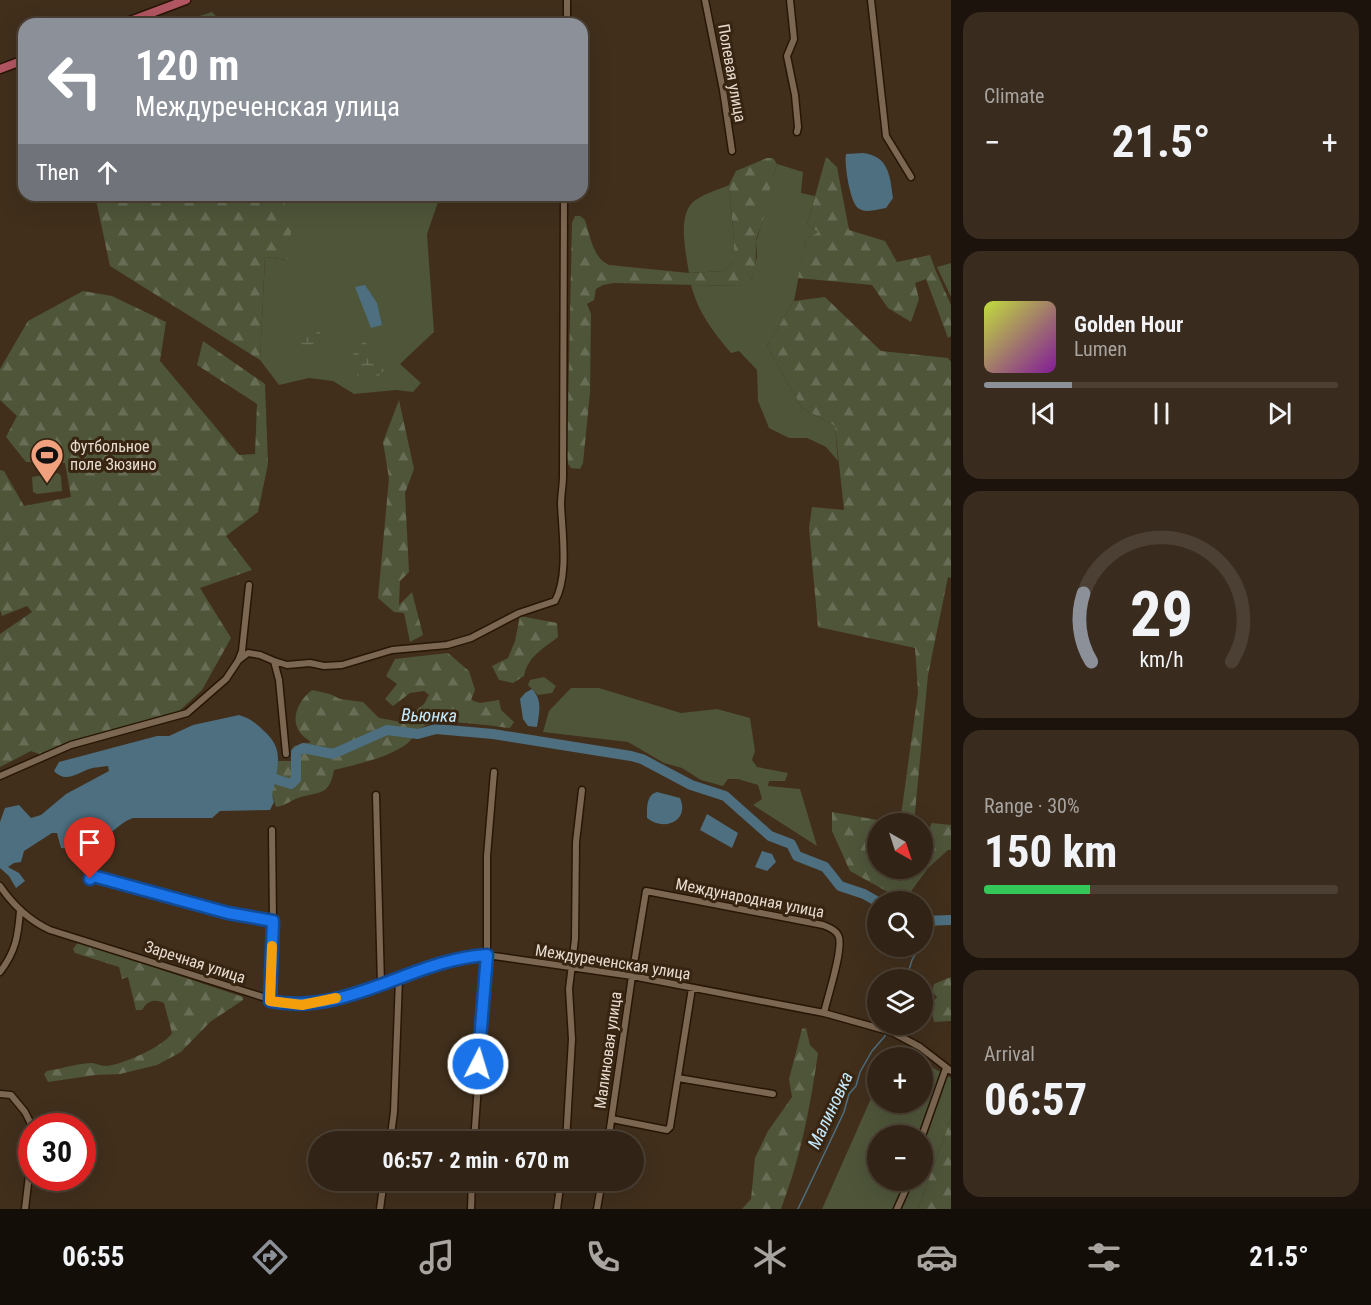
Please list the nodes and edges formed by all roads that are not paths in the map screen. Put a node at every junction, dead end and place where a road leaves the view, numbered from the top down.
1 (186, 0) edge
2 (567, 0) edge
3 (705, 0) edge
4 (790, 0) edge
5 (871, 0) edge
6 (138, 18) edge
7 (567, 18) edge
8 (18, 62) edge
9 (0, 69) edge
10 (797, 132) dead end
11 (732, 151) dead end
12 (911, 177) dead end
13 (564, 201) edge
14 (249, 585) dead end
15 (238, 661) junction
16 (274, 662) junction
17 (286, 754) dead end
18 (494, 772) dead end
19 (0, 776) edge
20 (582, 790) dead end
21 (376, 795) dead end
22 (272, 830) dead end
23 (90, 879) dead end
24 (0, 886) edge
25 (646, 891) joint
26 (20, 911) junction
27 (273, 921) junction
28 (487, 955) junction
29 (570, 968) junction
30 (0, 972) edge
31 (632, 976) junction
32 (399, 979) junction
33 (381, 985) junction
34 (692, 988) junction
35 (270, 1001) junction
36 (824, 1013) junction
37 (948, 1069) edge
38 (678, 1078) junction
39 (0, 1094) edge
40 (773, 1094) dead end
41 (26, 1113) edge
42 (612, 1119) junction
43 (926, 1125) edge
44 (391, 1131) edge
45 (475, 1131) edge
46 (567, 1131) edge
47 (610, 1131) edge
48 (27, 1191) edge
49 (382, 1191) edge
50 (472, 1191) edge
51 (559, 1191) edge
52 (600, 1191) edge
53 (905, 1191) edge
54 (25, 1209) edge
55 (380, 1209) edge
56 (471, 1209) edge
57 (557, 1209) edge
58 (597, 1209) edge
59 (897, 1209) edge

1 - 6 main road
2 - 7 street
3 - 11 street, Полевая улица
4 - 10 street
5 - 12 street
8 - 9 main road
13 - 16 street
14 - 15 street
15 - 16 street
15 - 19 street
16 - 17 street
18 - 28 street
20 - 29 street
21 - 33 street
22 - 27 street
23 - 27 street
24 - 26 street, Заречная улица
25 - 31 street, Малиновая улица
25 - 36 street, Международная улица
26 - 30 street
26 - 35 street, Заречная улица
27 - 35 street
28 - 29 street, Междуреченская улица
28 - 32 street, Междуреченская улица
28 - 45 street
29 - 31 street, Междуреченская улица
29 - 46 street
31 - 34 street, Междуреченская улица
31 - 42 street, Малиновая улица
32 - 33 street, Заречная улица
32 - 44 street
33 - 35 street, Заречная улица
34 - 36 street, Междуреченская улица
34 - 38 street
36 - 37 street, Междуреченская улица
37 - 43 street
38 - 40 street
38 - 42 street
39 - 41 street
42 - 47 street, Малиновая улица
48 - 54 street
49 - 55 street
50 - 56 street
51 - 57 street
52 - 58 street
53 - 59 street

